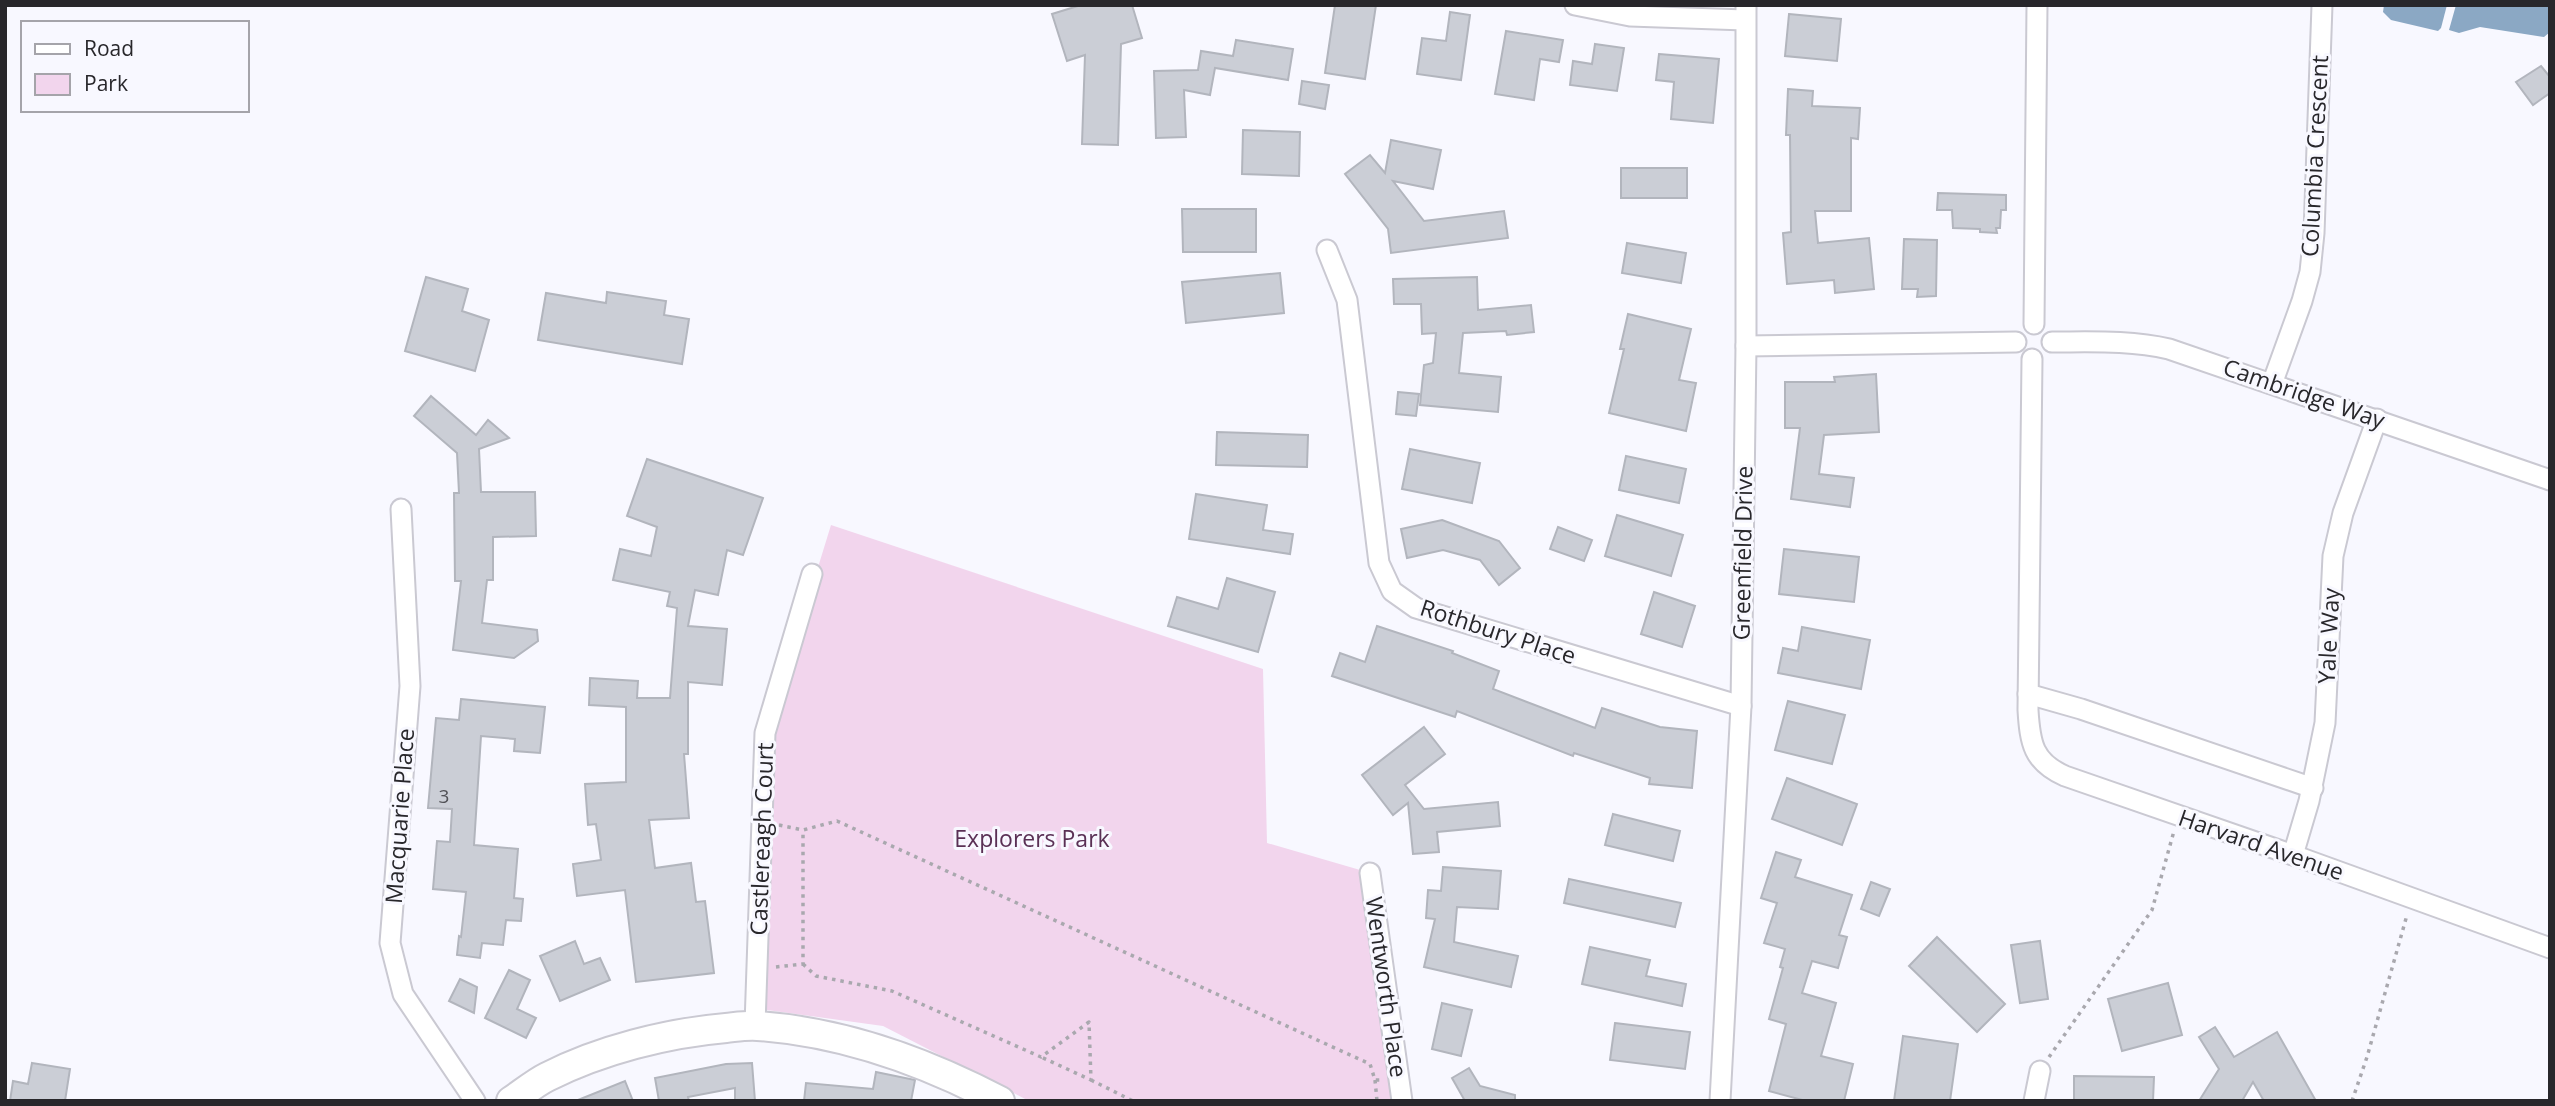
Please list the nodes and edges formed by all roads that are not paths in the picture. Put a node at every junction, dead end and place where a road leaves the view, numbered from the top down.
1 (1575, 5) edge
2 (2036, 5) edge
3 (2322, 5) edge
4 (1745, 13) edge
5 (1327, 250) dead end
6 (2034, 324) junction
7 (2017, 342) junction
8 (2052, 342) junction
9 (1746, 346) junction
10 (2032, 359) junction
11 (2272, 384) junction
12 (2376, 419) junction
13 (2550, 480) edge
14 (401, 509) dead end
15 (812, 574) dead end
16 (2028, 694) junction
17 (1741, 706) junction
18 (2313, 788) junction
19 (2293, 855) junction
20 (1370, 873) dead end
21 (2550, 948) edge
22 (755, 1025) junction
23 (2040, 1071) road end
24 (986, 1097) edge
25 (475, 1101) edge
26 (512, 1101) edge
27 (1402, 1101) edge
28 (1720, 1101) edge
29 (2034, 1101) edge

1 - 4 street
2 - 6 street
3 - 11 street, Columbia Crescent
4 - 9 street, Greenfield Drive
5 - 17 street, Rothbury Place
6 - 7 street
6 - 8 street
7 - 9 street
7 - 10 street
8 - 10 street
8 - 11 street, Cambridge Way
9 - 17 street, Greenfield Drive
10 - 16 street, Harvard Avenue
11 - 12 street, Cambridge Way
12 - 13 street, Cambridge Way
12 - 18 street, Yale Way
14 - 25 street, Macquarie Place
15 - 22 street, Castlereagh Court
16 - 18 street
16 - 19 street, Harvard Avenue
17 - 28 street, Greenfield Drive
18 - 19 street, Yale Way
19 - 21 street, Harvard Avenue
20 - 27 street, Wentworth Place
22 - 24 street
22 - 26 street
23 - 29 street

